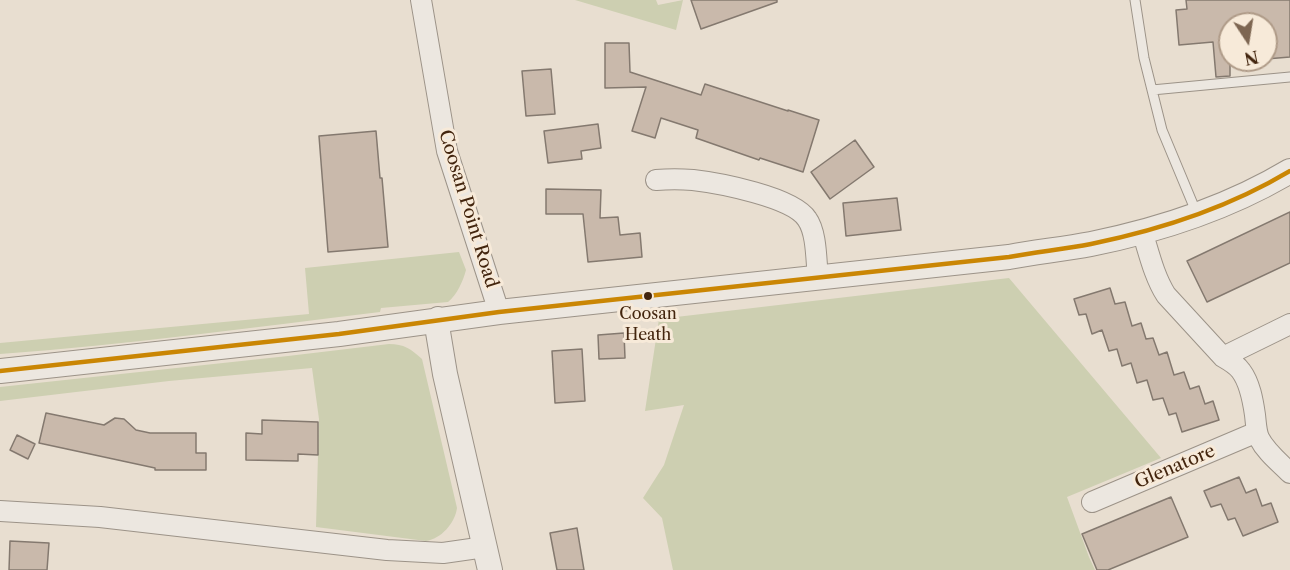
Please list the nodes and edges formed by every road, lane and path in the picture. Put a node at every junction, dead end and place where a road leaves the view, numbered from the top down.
1 (421, 0) edge
2 (1135, 0) edge
3 (1290, 77) edge
4 (1152, 90) junction
5 (1290, 171) edge
6 (656, 180) dead end
7 (1197, 214) junction
8 (1142, 231) junction
9 (818, 278) junction
10 (498, 312) junction
11 (438, 319) junction
12 (1290, 324) edge
13 (1223, 357) junction
14 (0, 371) edge
15 (1257, 432) junction
16 (1290, 473) edge
17 (1092, 502) dead end
18 (0, 511) edge
19 (488, 559) edge

1 - 10 street, Coosan Point Road
2 - 4 lane
3 - 4 lane
4 - 7 lane
5 - 7 street
6 - 9 street
7 - 8 street
8 - 9 street
8 - 13 street
9 - 10 street
10 - 11 street
11 - 14 street
11 - 19 street
12 - 13 street
13 - 15 street
15 - 16 street
15 - 17 street, Glenatore
18 - 19 street

